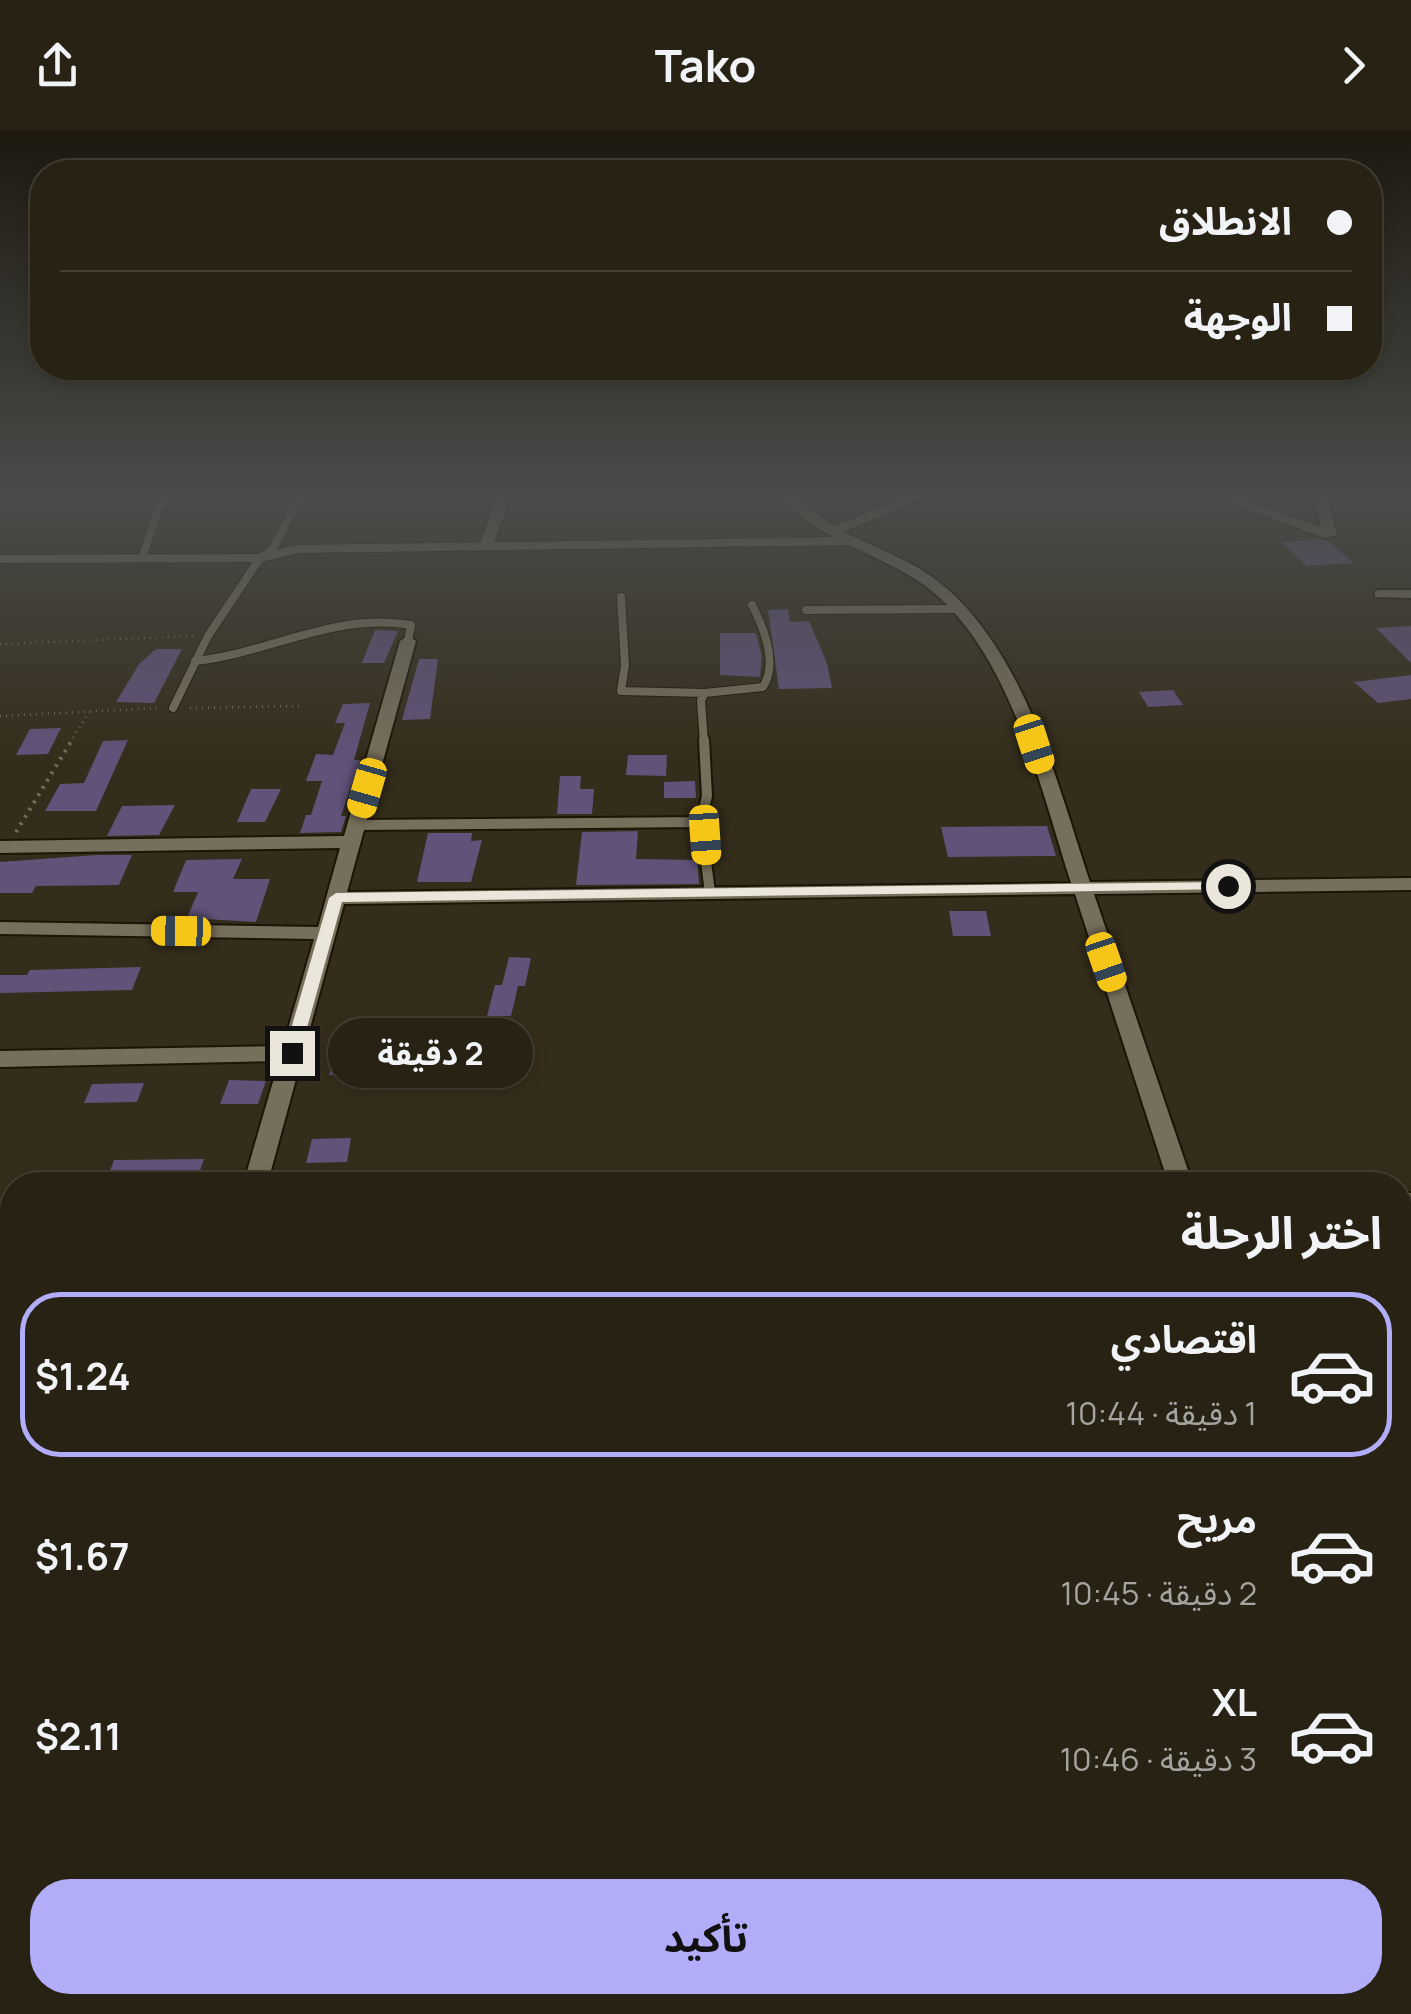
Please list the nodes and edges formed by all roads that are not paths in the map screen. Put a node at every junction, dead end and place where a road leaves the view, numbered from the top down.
1 (242, 585) edge
2 (935, 585) edge
3 (1380, 594) dead end
4 (1411, 594) edge
5 (621, 598) dead end
6 (752, 605) dead end
7 (806, 610) dead end
8 (954, 610) junction
9 (408, 641) joint
10 (195, 661) junction
11 (705, 692) junction
12 (172, 708) road end
13 (701, 822) junction
14 (354, 833) junction
15 (4, 847) edge
16 (1411, 884) edge
17 (1080, 888) junction
18 (710, 893) junction
19 (336, 898) junction
20 (0, 928) edge
21 (326, 933) junction
22 (292, 1053) junction
23 (0, 1058) edge
24 (259, 1172) edge
25 (1177, 1172) edge

1 - 10 lane
2 - 8 street
3 - 4 street
5 - 11 lane
6 - 11 lane
7 - 8 lane
8 - 17 street
9 - 10 lane
9 - 14 street
10 - 12 lane
11 - 13 lane
13 - 14 lane
13 - 18 lane
14 - 15 street
14 - 19 street
16 - 17 street
17 - 18 street
17 - 25 street
18 - 19 street
19 - 21 street
20 - 21 street
21 - 22 street
22 - 23 street
22 - 24 street

